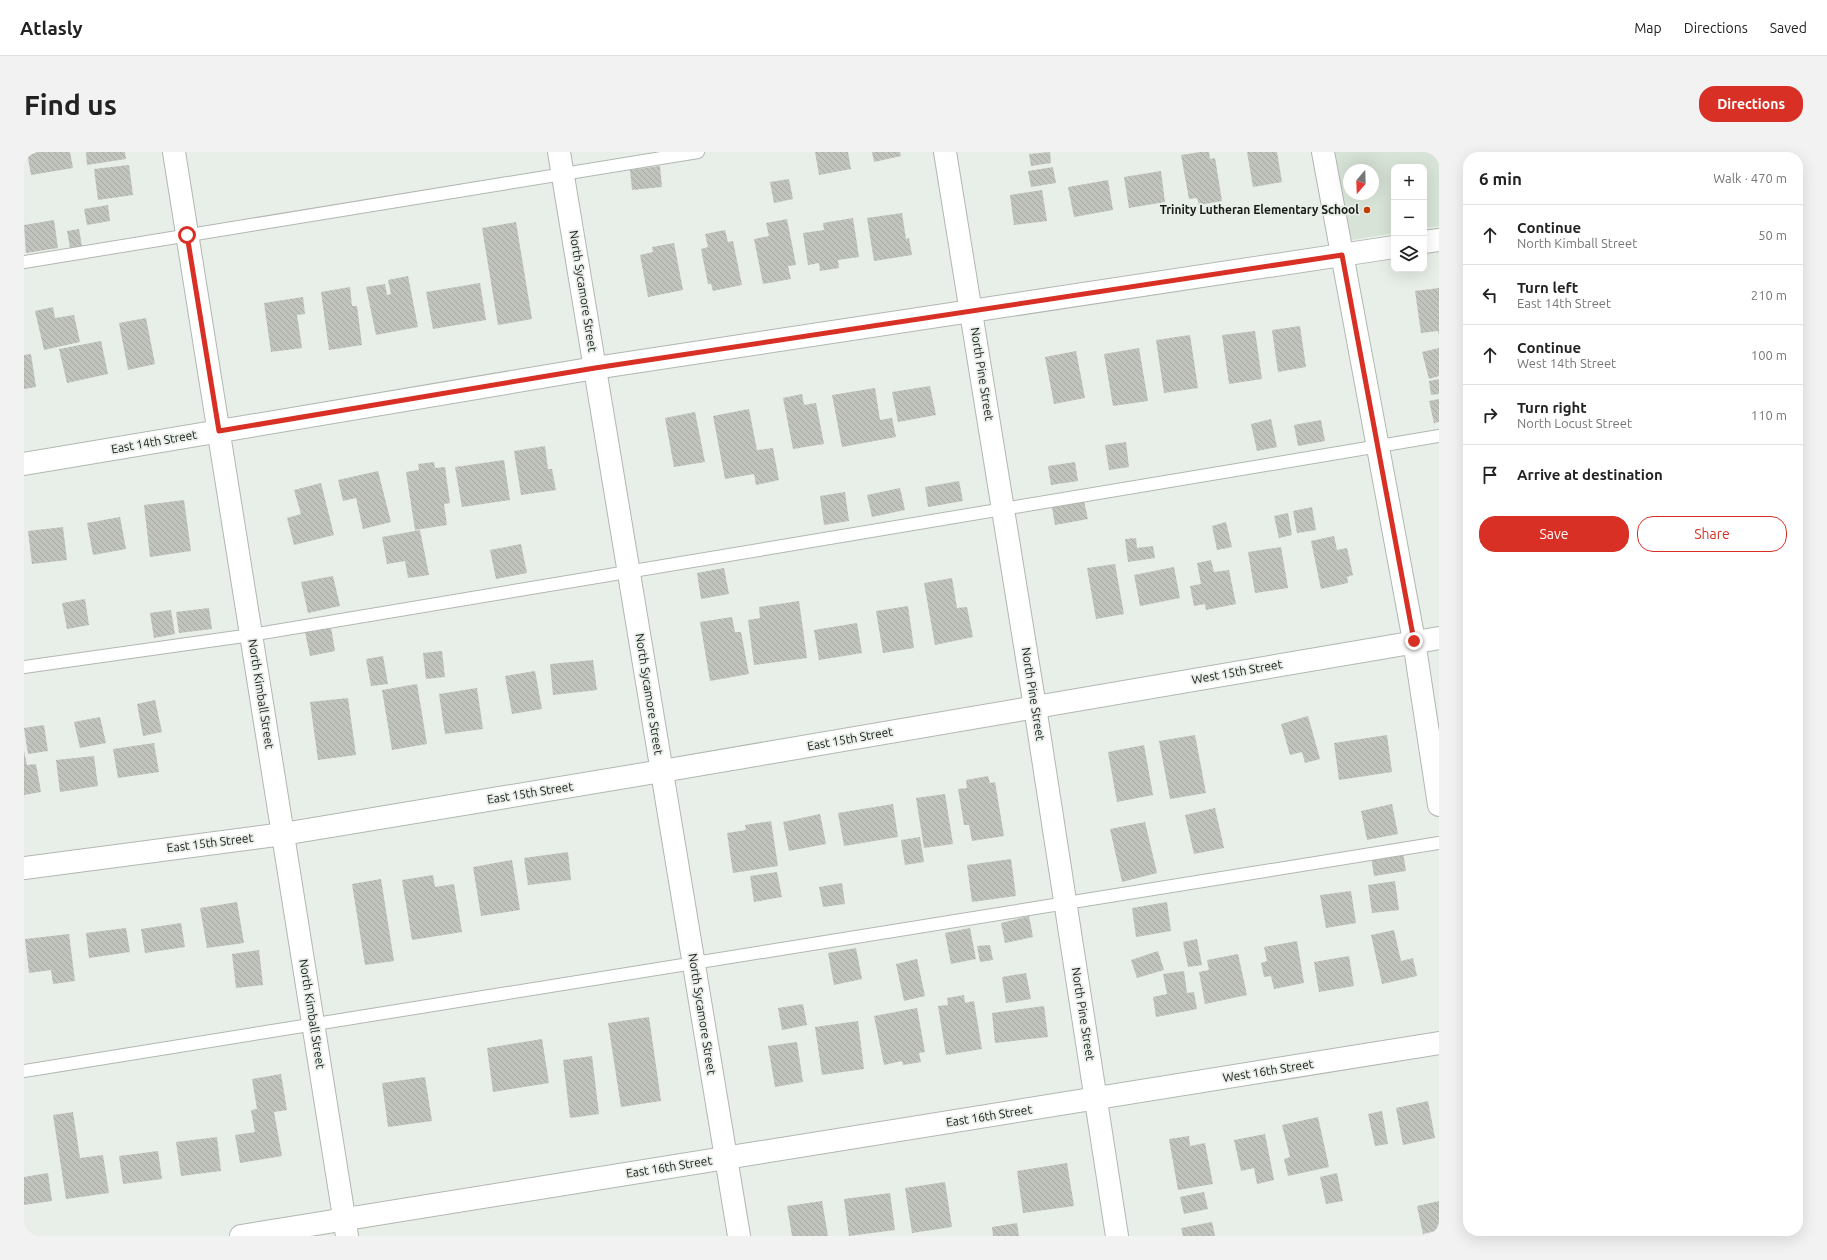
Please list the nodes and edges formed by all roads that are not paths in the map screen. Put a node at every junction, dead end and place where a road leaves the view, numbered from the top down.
1 (174, 152) edge
2 (560, 152) edge
3 (698, 152) edge
4 (945, 152) edge
5 (1323, 152) edge
6 (563, 174) junction
7 (187, 235) junction
8 (1439, 240) edge
9 (1427, 242) edge
10 (1391, 247) edge
11 (1342, 255) junction
12 (24, 262) edge
13 (972, 311) junction
14 (595, 368) junction
15 (219, 431) junction
16 (1439, 436) edge
17 (1376, 446) junction
18 (24, 464) edge
19 (1004, 509) junction
20 (629, 572) junction
21 (251, 635) junction
22 (1439, 638) edge
23 (1414, 641) junction
24 (24, 667) edge
25 (1035, 707) junction
26 (662, 771) junction
27 (1439, 805) edge
28 (283, 834) junction
29 (1439, 843) edge
30 (24, 868) edge
31 (1066, 903) junction
32 (694, 963) junction
33 (314, 1025) junction
34 (1439, 1043) edge
35 (24, 1071) edge
36 (1096, 1099) junction
37 (726, 1158) junction
38 (346, 1228) edge
39 (241, 1236) edge
40 (739, 1236) edge
41 (1117, 1236) edge

1 - 7 street, North Kimball Street
2 - 6 street, North Sycamore Street
3 - 6 lane
4 - 13 street, North Pine Street
5 - 11 street
6 - 7 lane
6 - 14 street, North Sycamore Street
7 - 12 lane
7 - 15 street, North Kimball Street
8 - 9 street
10 - 11 street, East 14th Street
11 - 13 street, East 14th Street
11 - 17 street
13 - 14 street, East 14th Street
13 - 19 street, North Pine Street
14 - 15 street, East 14th Street
14 - 20 street, North Sycamore Street
15 - 18 street, East 14th Street
15 - 21 street, North Kimball Street
16 - 17 lane
17 - 19 lane
17 - 23 street
19 - 20 lane
19 - 25 street, North Pine Street
20 - 21 lane
20 - 26 street, North Sycamore Street
21 - 24 lane
21 - 28 street, North Kimball Street
22 - 23 street, West 15th Street
23 - 25 street, West 15th Street
23 - 27 street
25 - 26 street, East 15th Street
25 - 31 street, North Pine Street
26 - 28 street, East 15th Street
26 - 32 street, North Sycamore Street
28 - 30 street, East 15th Street
28 - 33 street, North Kimball Street
29 - 31 lane
31 - 32 lane
31 - 36 street, North Pine Street
32 - 33 lane
32 - 37 street, North Sycamore Street
33 - 35 lane
33 - 38 street, North Kimball Street
34 - 36 street, West 16th Street
36 - 37 street, East 16th Street
36 - 41 street, North Pine Street
37 - 38 street, East 16th Street
37 - 40 street, North Sycamore Street
38 - 39 street, East 16th Street

